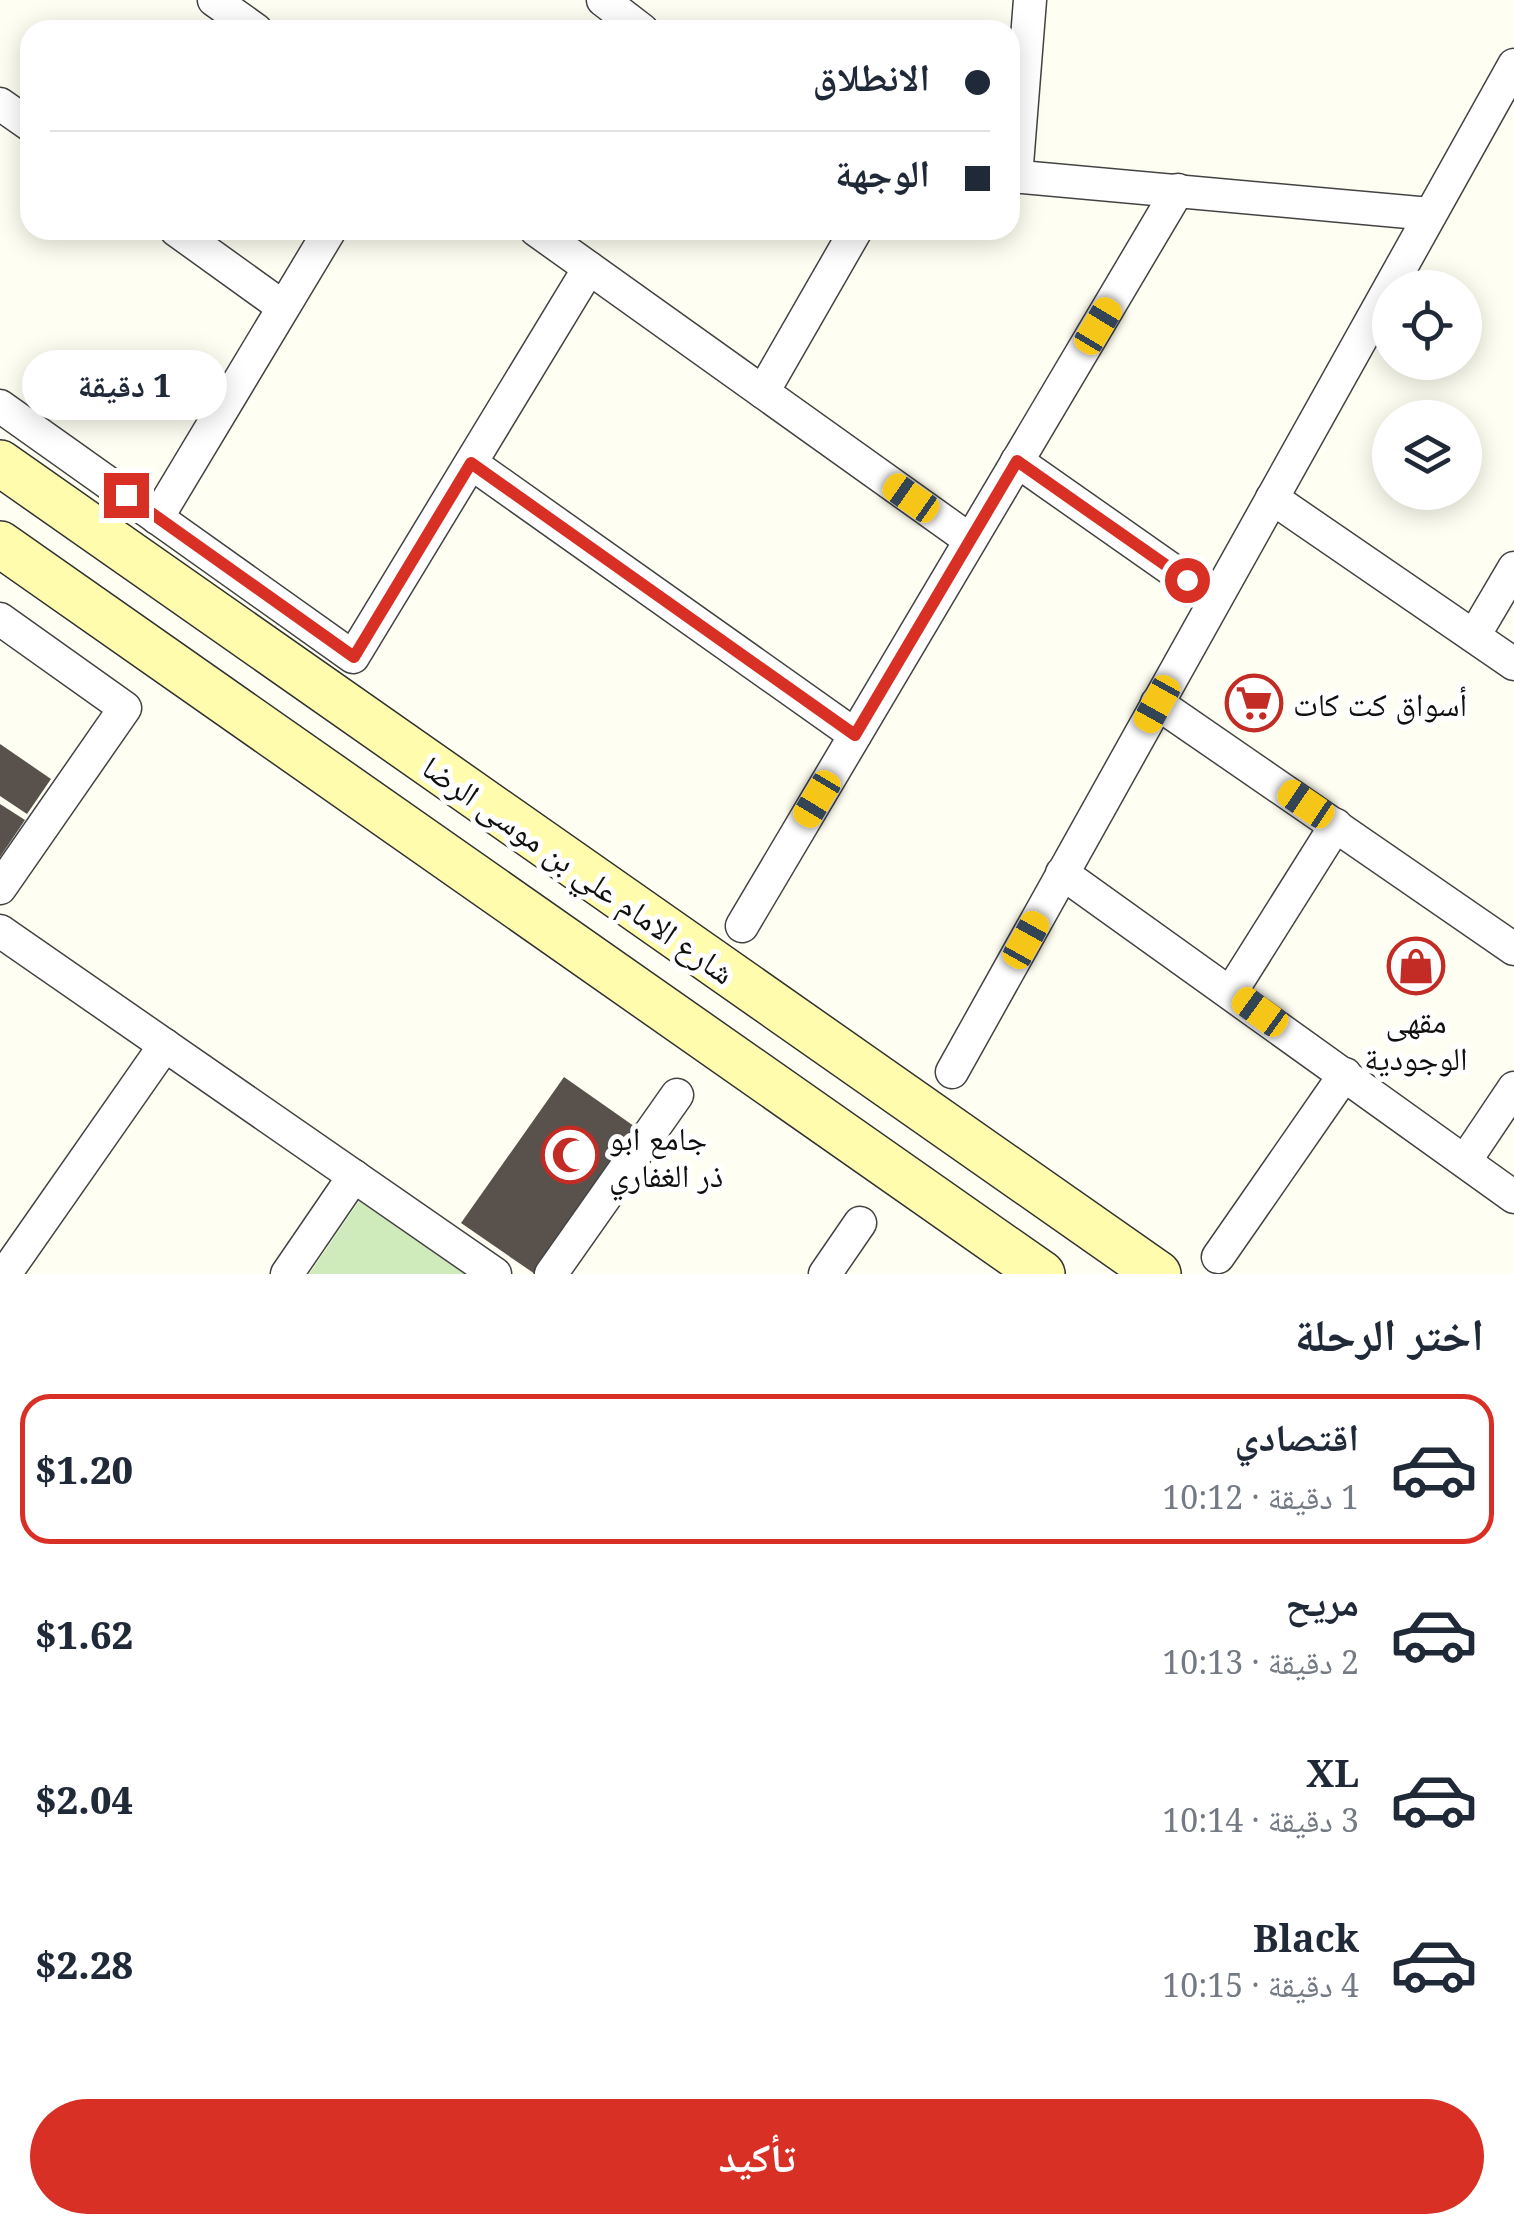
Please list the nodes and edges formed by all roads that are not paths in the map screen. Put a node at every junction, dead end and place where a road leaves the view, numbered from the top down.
1 (214, 0) edge
2 (603, 0) edge
3 (1030, 0) edge
4 (242, 20) edge
5 (629, 20) edge
6 (1514, 64) edge
7 (1020, 104) edge
8 (1020, 177) edge
9 (1178, 190) junction
10 (1430, 214) junction
11 (190, 240) edge
12 (324, 240) edge
13 (550, 240) edge
14 (850, 240) edge
15 (589, 268) junction
16 (283, 307) junction
17 (763, 392) junction
18 (0, 406) edge
19 (1017, 461) junction
20 (0, 463) edge
21 (471, 463) junction
22 (1272, 498) junction
23 (157, 518) junction
24 (970, 540) junction
25 (0, 544) edge
26 (1514, 568) edge
27 (1215, 600) junction
28 (0, 619) edge
29 (1474, 636) junction
30 (1514, 664) edge
31 (1157, 704) junction
32 (855, 735) junction
33 (1336, 824) junction
34 (1062, 873) junction
35 (0, 888) edge
36 (742, 926) dead end
37 (0, 931) edge
38 (1514, 950) edge
39 (1232, 992) junction
40 (165, 1045) junction
41 (952, 1072) dead end
42 (1345, 1074) junction
43 (1514, 1088) edge
44 (678, 1095) dead end
45 (1465, 1161) junction
46 (354, 1176) junction
47 (1514, 1196) edge
48 (860, 1223) dead end
49 (1218, 1257) dead end
50 (5, 1274) edge
51 (286, 1274) edge
52 (495, 1274) edge
53 (551, 1274) edge
54 (825, 1274) edge
55 (1042, 1274) edge
56 (1158, 1274) edge

1 - 4 street
2 - 5 street
3 - 7 street
6 - 10 street
8 - 9 street
9 - 10 street
9 - 19 street
10 - 22 street
11 - 16 street
12 - 16 street
13 - 15 street
14 - 17 street
15 - 17 street
15 - 21 street
16 - 23 street
17 - 24 street
18 - 23 street
19 - 24 street
19 - 27 street
20 - 56 main road, شارع الامام علي بن موسى الرضا
21 - 23 street
21 - 32 street
22 - 27 street
22 - 29 street
24 - 32 street
25 - 55 main road, شارع الامام علي بن موسى الرضا
26 - 29 street
27 - 31 street
28 - 35 street
29 - 30 street
31 - 33 street
31 - 34 street
32 - 36 street
33 - 38 street
33 - 39 street
34 - 39 street
34 - 41 street
37 - 40 street
39 - 42 street
40 - 46 street
40 - 50 street
42 - 45 street
42 - 49 street
43 - 45 street
44 - 53 street
45 - 47 street
46 - 51 street
46 - 52 street
48 - 54 street

